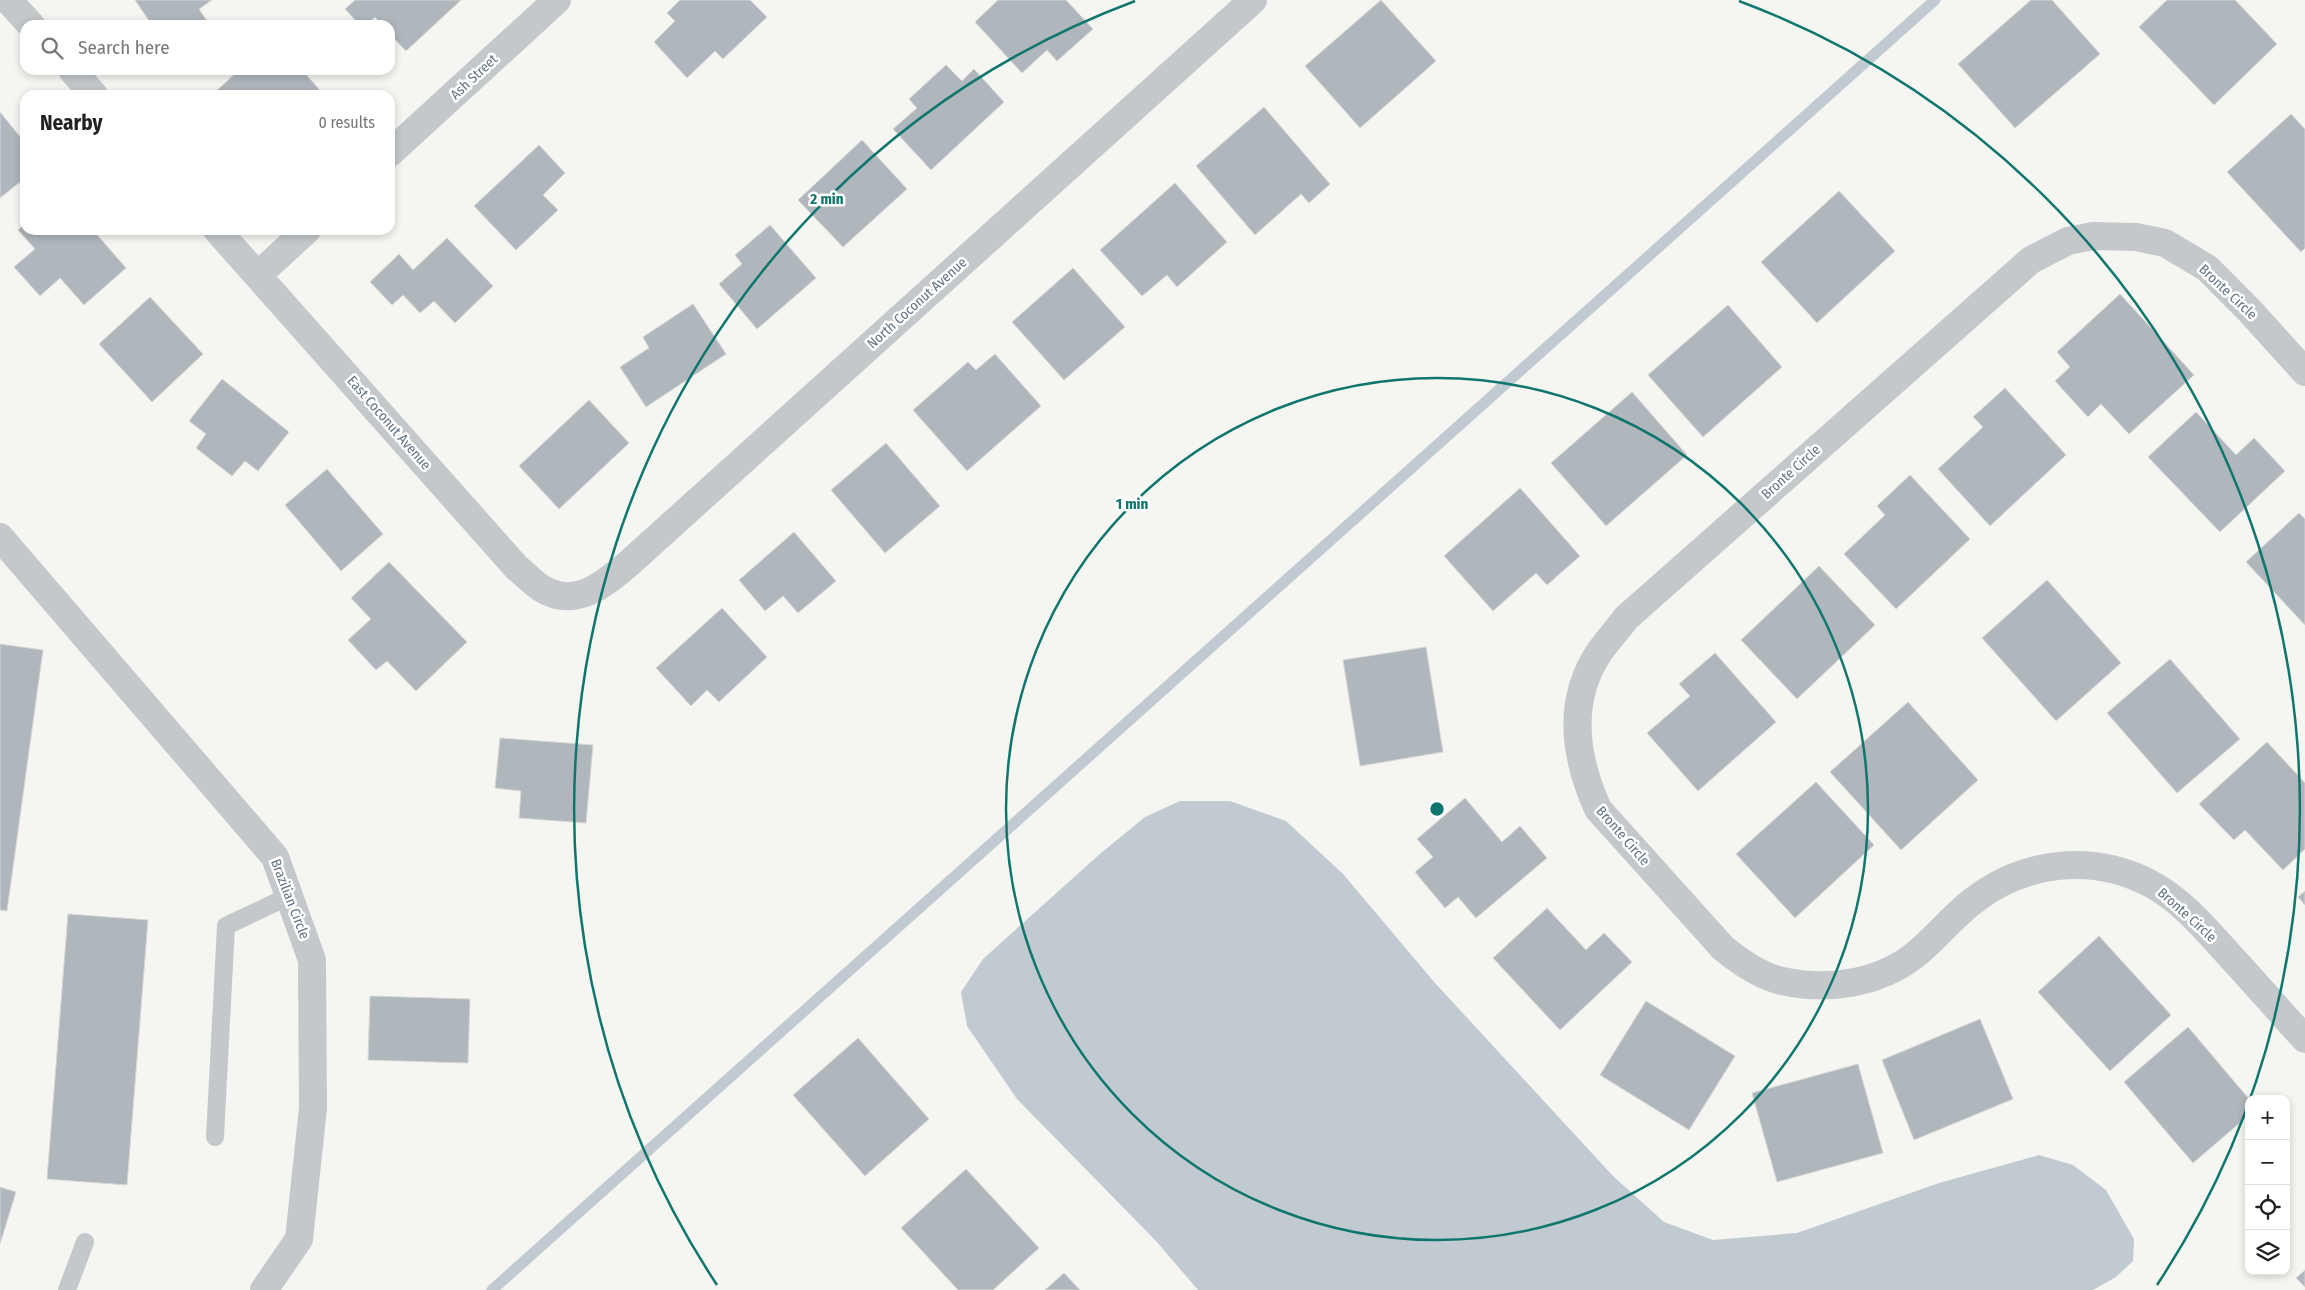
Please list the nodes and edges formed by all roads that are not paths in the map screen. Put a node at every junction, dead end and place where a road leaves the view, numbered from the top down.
1 (8, 0) edge
2 (557, 0) edge
3 (1253, 0) edge
4 (26, 20) edge
5 (76, 75) edge
6 (90, 90) edge
7 (395, 149) edge
8 (222, 235) edge
9 (302, 235) edge
10 (258, 275) junction
11 (2305, 372) edge
12 (0, 537) edge
13 (574, 596) joint
14 (289, 896) junction
15 (2305, 1039) edge
16 (215, 1137) dead end
17 (85, 1242) dead end
18 (67, 1290) edge
19 (264, 1290) edge

1 - 4 street
2 - 7 street, Ash Street
3 - 13 street, North Coconut Avenue
5 - 6 street
8 - 10 street, East Coconut Avenue
9 - 10 street
10 - 13 street, East Coconut Avenue
11 - 15 street, Bronte Circle
12 - 14 street, Brazilian Circle
14 - 16 lane
14 - 19 street, Brazilian Circle
17 - 18 lane

